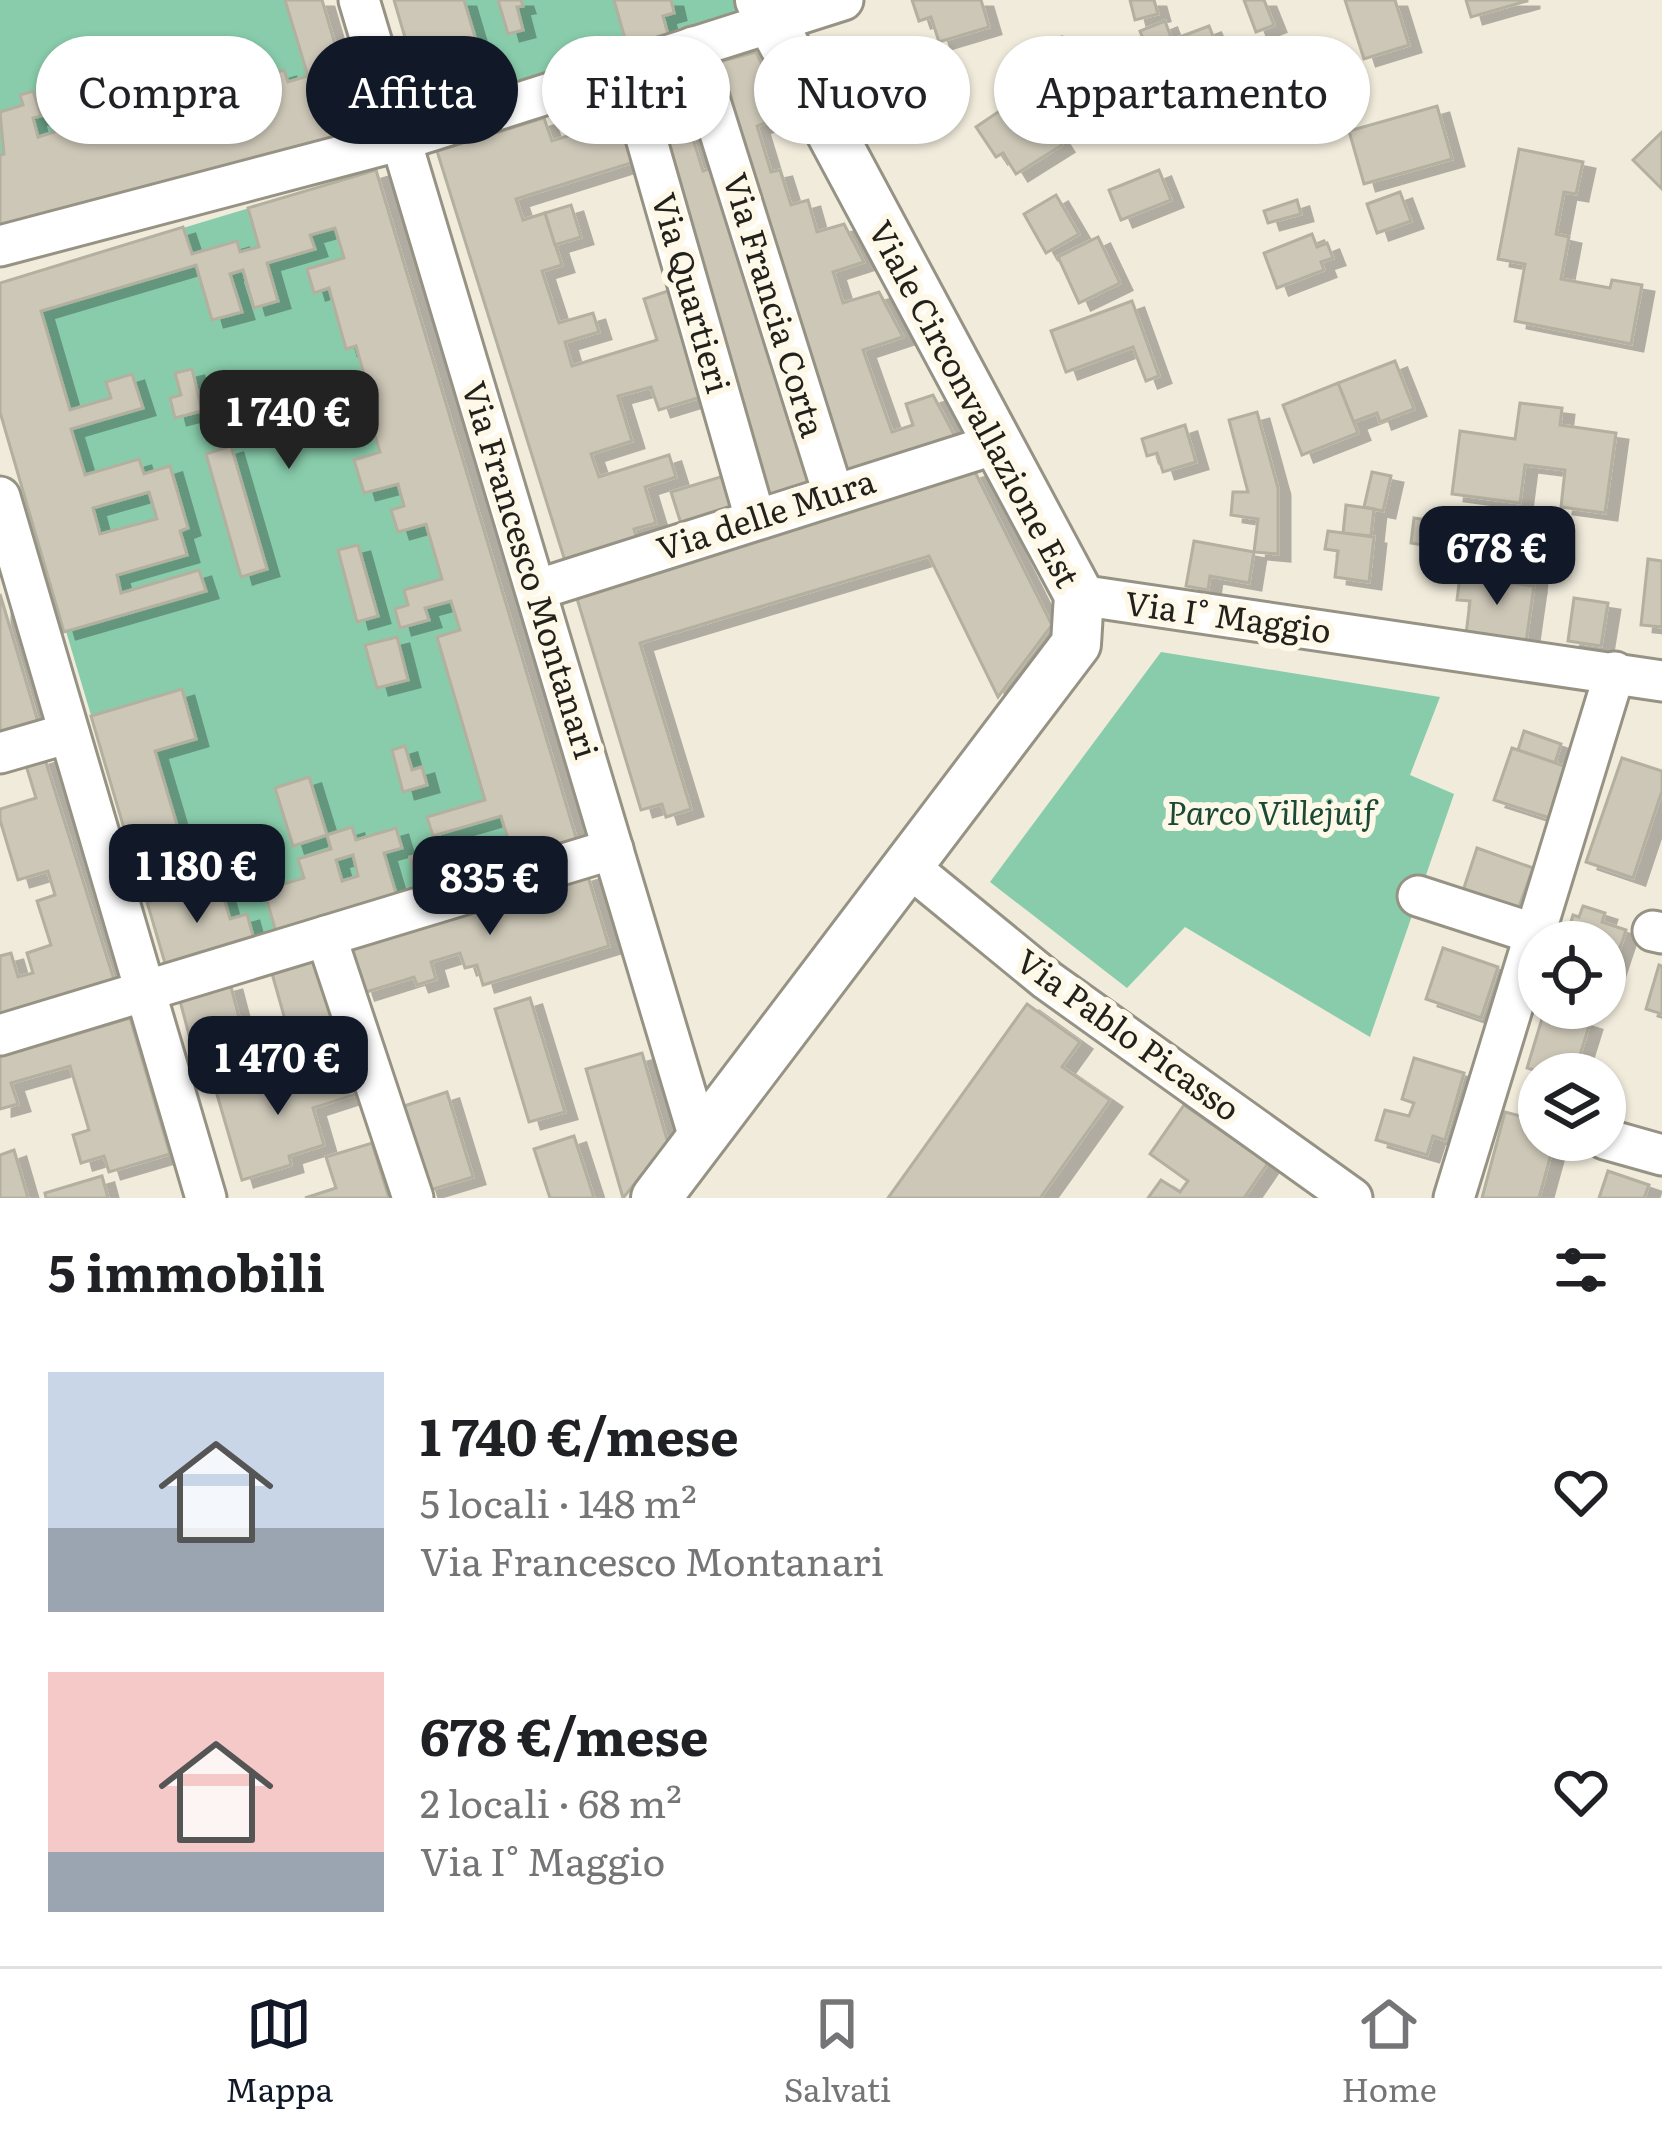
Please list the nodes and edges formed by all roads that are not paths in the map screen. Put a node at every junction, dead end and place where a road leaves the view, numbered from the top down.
1 (359, 0) edge
2 (843, 0) edge
3 (765, 11) edge
4 (370, 36) edge
5 (715, 36) edge
6 (387, 144) edge
7 (403, 144) edge
8 (648, 144) edge
9 (723, 144) edge
10 (0, 245) edge
11 (996, 444) junction
12 (833, 493) junction
13 (0, 497) edge
14 (755, 518) junction
15 (536, 590) junction
16 (1079, 595) junction
17 (1615, 672) junction
18 (1662, 681) edge
19 (69, 734) junction
20 (0, 753) edge
21 (614, 849) junction
22 (908, 866) junction
23 (1418, 896) dead end
24 (1538, 921) edge
25 (1518, 929) edge
26 (326, 936) junction
27 (1518, 987) edge
28 (145, 991) junction
29 (0, 1035) edge
30 (700, 1141) junction
31 (1626, 1145) edge
32 (1662, 1156) edge
33 (206, 1198) edge
34 (413, 1198) edge
35 (656, 1198) edge
36 (1352, 1198) edge
37 (1454, 1198) edge

1 - 4 street, Via Francesco Montanari
2 - 3 street
3 - 5 street
3 - 11 main road, Viale Circonvallazione Est
6 - 10 street
7 - 15 street, Via Francesco Montanari
8 - 14 street, Via Quartieri
9 - 12 street, Via Francia Corta
11 - 12 street, Via delle Mura
11 - 16 main road, Viale Circonvallazione Est
12 - 14 street, Via delle Mura
13 - 19 street
14 - 15 street, Via delle Mura
15 - 21 street, Via Francesco Montanari
16 - 17 street, Via I° Maggio
16 - 22 main road, Viale Circonvallazione Est
17 - 18 street, Via I° Maggio
17 - 24 street
19 - 20 street
19 - 28 street
21 - 26 street
21 - 30 street, Via Francesco Montanari
22 - 30 main road, Viale Circonvallazione Est
22 - 36 street, Via Pablo Picasso
23 - 25 street
26 - 28 street
26 - 34 street
27 - 37 street
28 - 29 street
28 - 33 street
30 - 35 main road, Viale Circonvallazione Est
31 - 32 street

